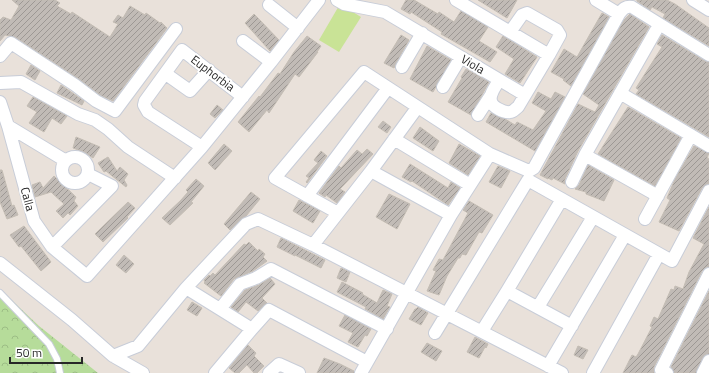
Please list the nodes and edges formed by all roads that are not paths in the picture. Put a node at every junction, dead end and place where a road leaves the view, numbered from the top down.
1 (319, 0) edge
2 (337, 0) edge
3 (456, 0) edge
4 (596, 0) edge
5 (693, 0) edge
6 (365, 3) edge
7 (470, 3) edge
8 (269, 5) dead end
9 (709, 10) edge
10 (619, 14) junction
11 (659, 25) junction
12 (298, 28) junction
13 (176, 29) dead end
14 (510, 32) junction
15 (422, 33) junction
16 (243, 41) dead end
17 (549, 55) junction
18 (709, 55) edge
19 (0, 56) edge
20 (461, 57) junction
21 (271, 62) junction
22 (402, 67) dead end
23 (209, 70) junction
24 (166, 74) junction
25 (499, 80) junction
26 (0, 83) edge
27 (443, 87) dead end
28 (388, 88) junction
29 (620, 93) junction
30 (491, 95) junction
31 (525, 95) junction
32 (243, 97) junction
33 (0, 102) edge
34 (417, 108) junction
35 (478, 115) dead end
36 (8, 126) junction
37 (691, 136) junction
38 (394, 140) junction
39 (709, 146) edge
40 (202, 147) junction
41 (490, 154) junction
42 (585, 156) junction
43 (66, 161) junction
44 (371, 170) junction
45 (88, 174) junction
46 (175, 178) junction
47 (572, 182) dead end
48 (470, 185) junction
49 (709, 191) edge
50 (307, 196) junction
51 (658, 196) junction
52 (562, 200) junction
53 (338, 213) junction
54 (451, 215) junction
55 (593, 217) junction
56 (645, 219) dead end
57 (625, 235) junction
58 (313, 245) junction
59 (52, 248) junction
60 (659, 254) junction
61 (0, 263) edge
62 (709, 274) edge
63 (186, 288) junction
64 (507, 291) junction
65 (406, 292) junction
66 (0, 293) edge
67 (538, 308) junction
68 (220, 309) junction
69 (447, 313) junction
70 (572, 326) junction
71 (252, 329) junction
72 (387, 329) junction
73 (482, 331) junction
74 (435, 333) dead end
75 (113, 356) junction
76 (709, 361) edge
77 (367, 362) junction
78 (548, 366) junction
79 (60, 373) edge
80 (128, 373) edge
81 (143, 373) edge
82 (216, 373) edge
83 (269, 373) edge
84 (299, 373) edge
85 (361, 373) edge
86 (562, 373) edge
87 (593, 373) edge
88 (667, 373) edge
89 (703, 373) edge

1 - 12 street
2 - 6 street, Viola
3 - 7 street
4 - 10 street
5 - 9 street
6 - 15 street, Viola
7 - 14 street
8 - 12 street
10 - 11 street
10 - 41 street
11 - 18 street
11 - 29 street
12 - 21 street
13 - 19 street
14 - 17 street
14 - 17 street
15 - 20 street, Viola
15 - 22 street
16 - 21 street
17 - 31 street
20 - 25 street, Viola
20 - 27 street
21 - 32 street
23 - 24 street
23 - 24 street, Euphorbia
23 - 32 street, Euphorbia
24 - 40 street
25 - 30 street
25 - 31 street, Viola
26 - 46 street
28 - 34 street
28 - 50 street
28 - 50 street
29 - 37 street
29 - 42 street
30 - 31 street
30 - 35 street
32 - 40 street
33 - 36 street, Calla
34 - 38 street
34 - 41 street
36 - 43 street
36 - 59 street, Calla
37 - 39 street
37 - 51 street
38 - 44 street
38 - 48 street
40 - 46 street
41 - 48 street
42 - 47 street
42 - 51 street
43 - 45 street
43 - 45 street
44 - 53 street
44 - 54 street
45 - 59 street
46 - 59 street, Calla
48 - 54 street
49 - 60 street
50 - 53 street
51 - 56 street
52 - 55 street
52 - 64 street
52 - 69 street
53 - 58 street
54 - 65 street
55 - 57 street
55 - 67 street
57 - 60 street
57 - 70 street
58 - 63 street
58 - 65 street
60 - 87 street
61 - 75 street
62 - 88 street
63 - 68 street
63 - 75 street
64 - 67 street
64 - 73 street
65 - 69 street
65 - 72 street
66 - 79 lane
67 - 70 street
68 - 71 street
68 - 72 street
69 - 73 street
69 - 74 street
70 - 78 street
71 - 77 street
71 - 82 street
72 - 77 street
73 - 78 street
75 - 80 street
75 - 81 street
76 - 89 street
77 - 85 street
78 - 86 street
83 - 84 street

